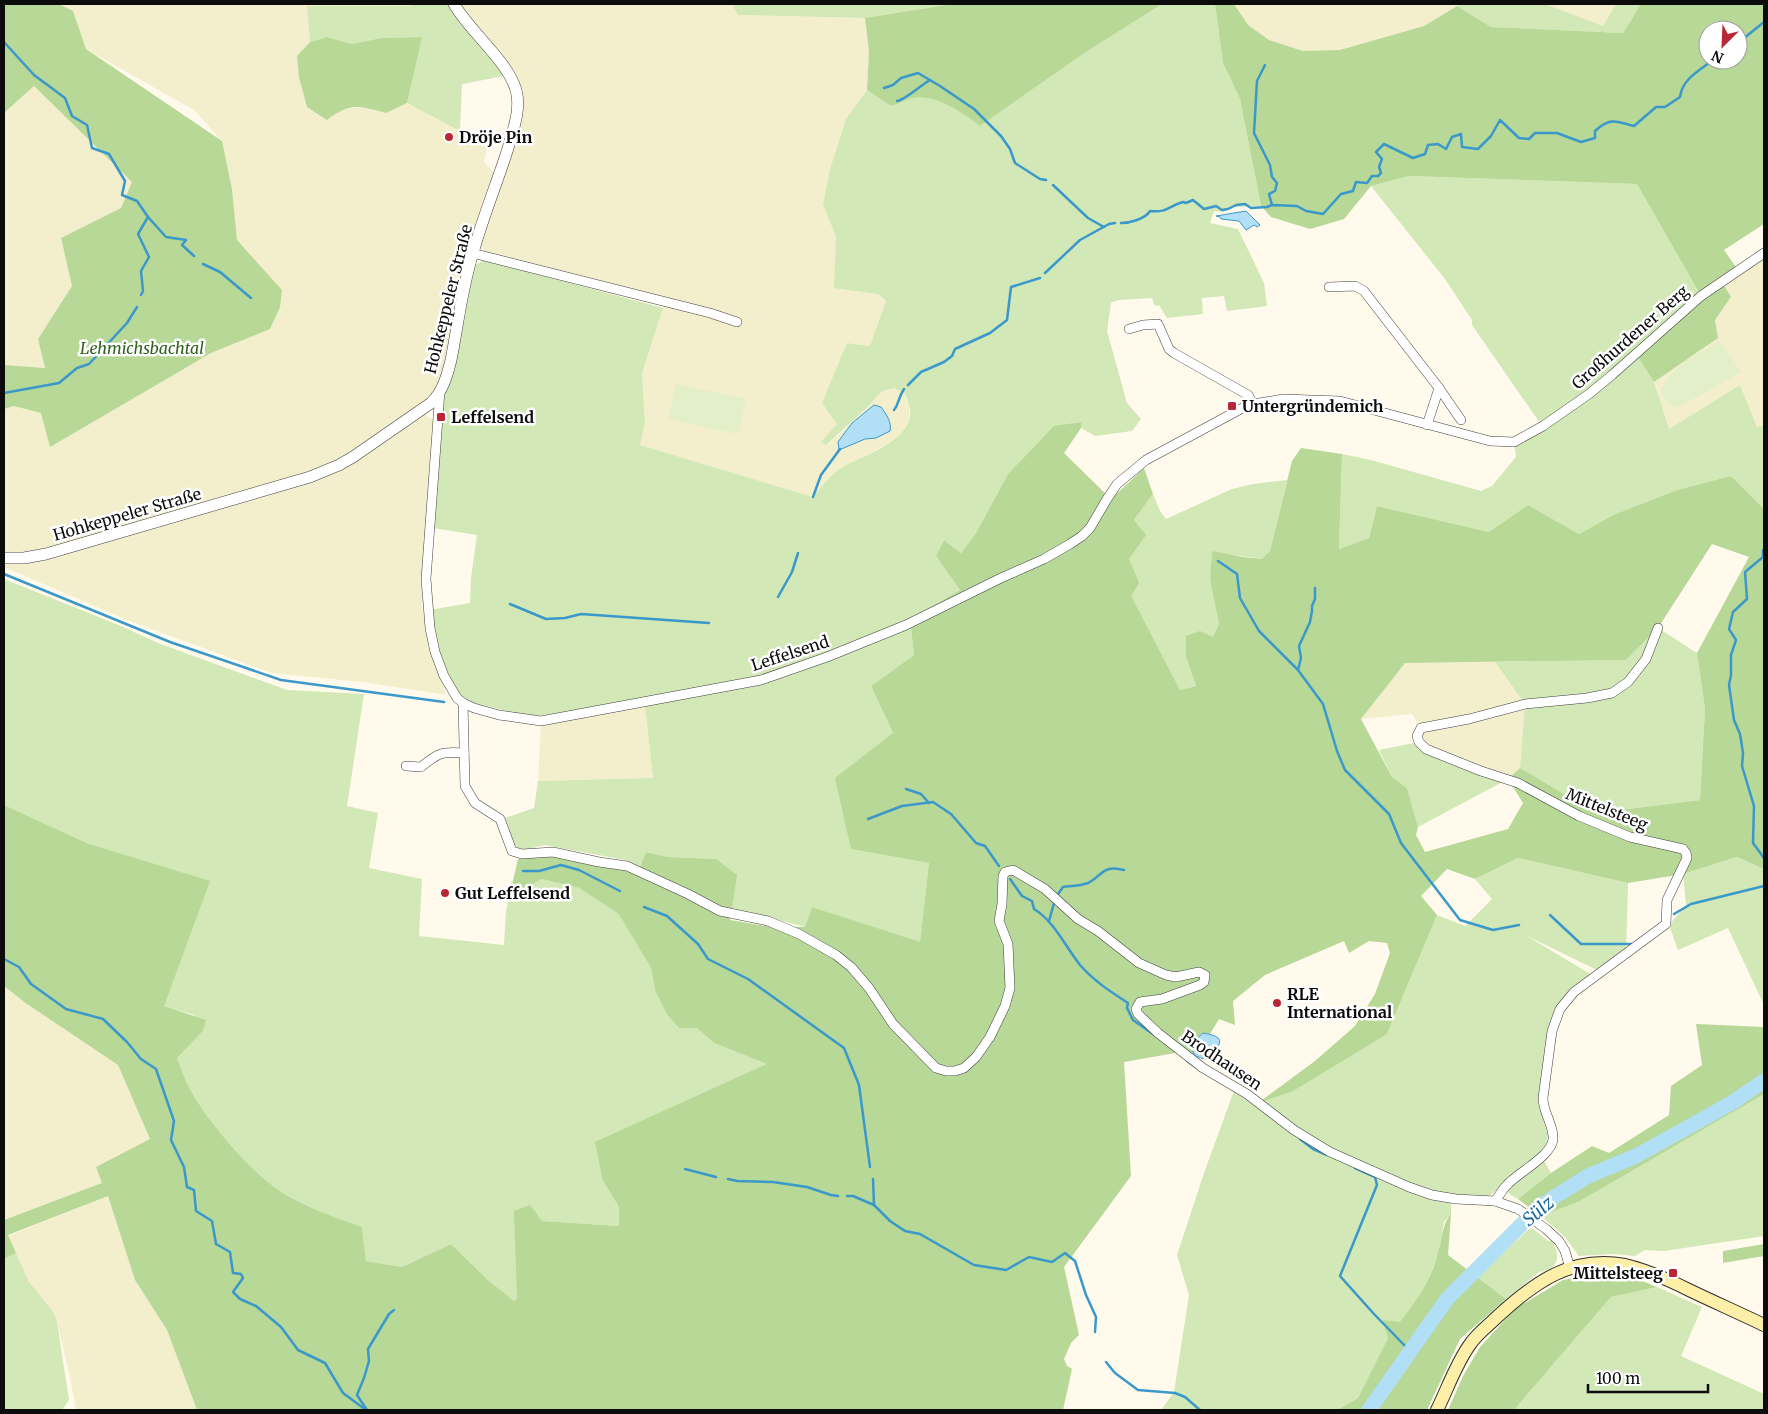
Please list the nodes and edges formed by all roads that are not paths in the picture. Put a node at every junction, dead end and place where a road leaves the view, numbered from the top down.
1 (454, 4) edge
2 (472, 253) junction
3 (1764, 253) edge
4 (1329, 287) dead end
5 (738, 322) dead end
6 (1129, 329) dead end
7 (1439, 388) junction
8 (440, 391) junction
9 (1253, 404) junction
10 (1461, 420) dead end
11 (1427, 425) junction
12 (4, 558) edge
13 (1658, 628) dead end
14 (463, 703) junction
15 (464, 753) junction
16 (406, 766) dead end
17 (1495, 1201) junction
18 (1570, 1268) junction
19 (1764, 1325) edge
20 (1437, 1410) edge

1 - 2 street, Hohkeppeler Straße
2 - 5 street
2 - 8 street, Hohkeppeler Straße
3 - 11 street, Großhurdener Berg
4 - 7 street
6 - 9 street
7 - 10 street
7 - 11 street
8 - 12 street, Hohkeppeler Straße
8 - 14 street
9 - 11 street
9 - 14 street, Leffelsend
13 - 17 street, Mittelsteeg
14 - 15 street
15 - 16 street
15 - 17 street, Brodhausen
17 - 18 street, Brodhausen
18 - 19 main road
18 - 20 main road

